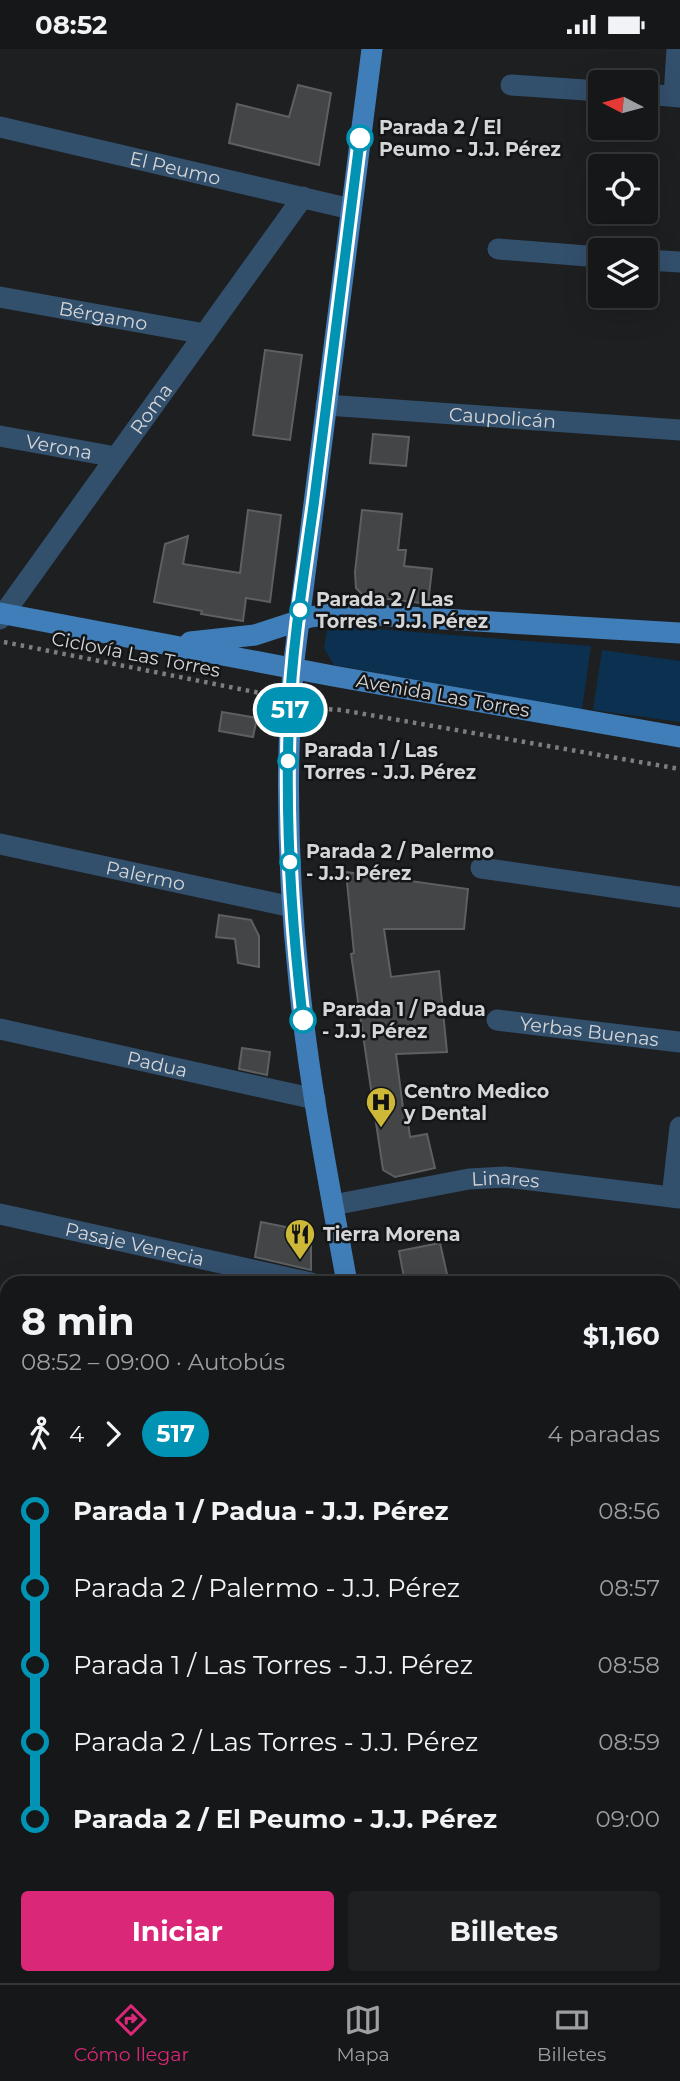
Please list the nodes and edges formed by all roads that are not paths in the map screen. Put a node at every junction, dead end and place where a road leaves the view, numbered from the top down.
1 (372, 49) edge
2 (677, 49) edge
3 (511, 85) dead end
4 (588, 90) edge
5 (658, 96) edge
6 (677, 97) edge
7 (0, 127) edge
8 (303, 197) junction
9 (351, 209) junction
10 (498, 249) dead end
11 (588, 256) edge
12 (658, 261) edge
13 (680, 262) edge
14 (0, 297) edge
15 (205, 334) junction
16 (326, 405) junction
17 (680, 431) edge
18 (0, 436) edge
19 (116, 457) junction
20 (1, 616) edge
21 (298, 622) junction
22 (680, 633) edge
23 (156, 643) junction
24 (292, 668) junction
25 (680, 737) edge
26 (0, 843) edge
27 (481, 868) dead end
28 (680, 897) edge
29 (292, 907) junction
30 (497, 1020) dead end
31 (0, 1029) edge
32 (680, 1042) edge
33 (315, 1099) junction
34 (680, 1127) edge
35 (676, 1197) edge
36 (333, 1205) junction
37 (0, 1214) edge
38 (279, 1276) edge
39 (345, 1276) edge

1 - 9 main road
2 - 6 street
3 - 4 street
5 - 6 street
7 - 8 street, El Peumo
8 - 9 street, El Peumo
8 - 15 street, Roma
9 - 16 main road
10 - 11 street
12 - 13 street
14 - 15 street, Bérgamo
15 - 19 street, Roma
16 - 17 street, Caupolicán
16 - 21 main road
18 - 19 street, Verona
19 - 20 street, Roma
20 - 23 main road, Avenida Las Torres
21 - 22 main road
21 - 23 main road
21 - 24 main road
23 - 24 main road, Avenida Las Torres
24 - 25 main road, Avenida Las Torres
24 - 29 main road
26 - 29 street, Palermo
27 - 28 street
29 - 33 main road
30 - 32 street, Yerbas Buenas
31 - 33 street, Padua
33 - 36 main road
34 - 35 street
35 - 36 street, Linares
36 - 39 main road
37 - 38 street, Pasaje Venecia

